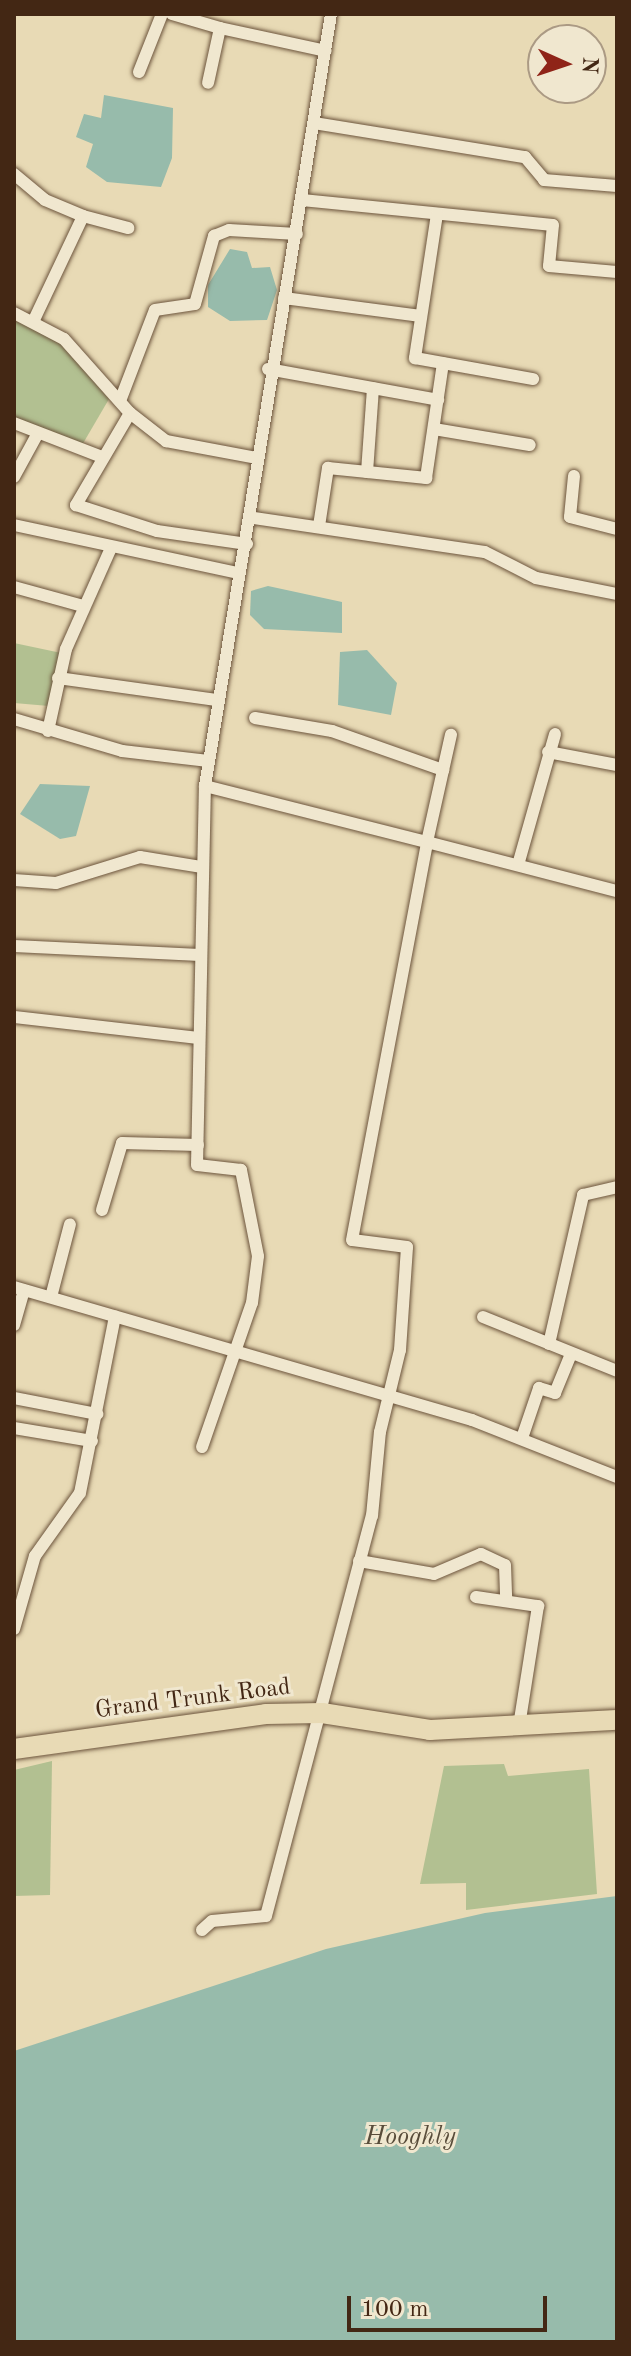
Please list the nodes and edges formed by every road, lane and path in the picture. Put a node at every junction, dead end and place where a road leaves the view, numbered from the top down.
1 (162, 14) edge
2 (172, 14) edge
3 (331, 14) edge
4 (220, 28) junction
5 (326, 51) junction
6 (139, 72) dead end
7 (208, 83) dead end
8 (314, 123) junction
9 (14, 174) edge
10 (617, 186) edge
11 (302, 200) junction
12 (437, 214) junction
13 (83, 216) junction
14 (128, 228) dead end
15 (297, 234) junction
16 (617, 272) edge
17 (284, 298) junction
18 (14, 313) edge
19 (421, 316) junction
20 (33, 322) junction
21 (443, 363) junction
22 (268, 369) junction
23 (533, 379) dead end
24 (373, 388) junction
25 (438, 400) junction
26 (120, 401) junction
27 (130, 413) junction
28 (14, 423) edge
29 (434, 429) junction
30 (38, 433) junction
31 (530, 445) dead end
32 (102, 457) junction
33 (257, 458) junction
34 (367, 472) junction
35 (574, 476) dead end
36 (14, 477) edge
37 (254, 518) junction
38 (14, 525) edge
39 (319, 526) junction
40 (617, 529) edge
41 (247, 544) junction
42 (110, 550) junction
43 (238, 573) junction
44 (14, 587) edge
45 (617, 594) edge
46 (83, 606) junction
47 (58, 678) junction
48 (216, 700) junction
49 (255, 718) dead end
50 (14, 719) edge
51 (48, 731) junction
52 (555, 734) dead end
53 (451, 735) dead end
54 (548, 752) junction
55 (208, 761) junction
56 (617, 765) edge
57 (443, 770) junction
58 (205, 786) junction
59 (427, 842) junction
60 (518, 865) junction
61 (202, 867) junction
62 (14, 880) edge
63 (617, 891) edge
64 (14, 946) edge
65 (200, 955) junction
66 (14, 1017) edge
67 (197, 1038) junction
68 (198, 1145) junction
69 (617, 1187) edge
70 (102, 1210) dead end
71 (70, 1224) dead end
72 (19, 1288) edge
73 (51, 1297) junction
74 (115, 1316) junction
75 (483, 1317) dead end
76 (14, 1325) edge
77 (549, 1344) junction
78 (571, 1354) junction
79 (232, 1355) junction
80 (617, 1371) edge
81 (14, 1398) edge
82 (385, 1400) junction
83 (97, 1414) junction
84 (14, 1428) edge
85 (522, 1438) junction
86 (92, 1441) junction
87 (202, 1447) dead end
88 (617, 1477) edge
89 (359, 1561) junction
90 (476, 1597) dead end
91 (506, 1600) junction
92 (14, 1629) edge
93 (322, 1713) junction
94 (617, 1720) edge
95 (519, 1726) junction
96 (14, 1749) edge
97 (202, 1930) dead end

1 - 6 street
2 - 4 street
3 - 5 street
4 - 5 street
4 - 7 street
5 - 8 street
8 - 10 street
8 - 11 street
9 - 13 street
11 - 12 street
11 - 15 street
12 - 16 street
12 - 19 street
13 - 14 street
13 - 20 street
15 - 17 street
15 - 26 street
17 - 19 street
17 - 22 street
18 - 20 street
19 - 21 street
20 - 26 street
21 - 23 street
21 - 25 street
22 - 24 street
22 - 33 street
24 - 25 street
24 - 34 street
25 - 29 street
26 - 27 street
27 - 32 street
27 - 33 street
28 - 30 street
29 - 31 street
29 - 34 street
30 - 32 street
30 - 36 street
32 - 41 street
33 - 37 street
34 - 39 street
35 - 40 street
37 - 39 street
37 - 41 street
38 - 42 street
39 - 45 street
41 - 43 street
42 - 43 street
42 - 46 street
43 - 48 street
44 - 46 street
46 - 47 street
47 - 48 street
47 - 51 street
48 - 55 street
49 - 57 street
50 - 51 street
51 - 55 street
52 - 54 street
53 - 57 street
54 - 56 street
54 - 60 street
55 - 58 street
57 - 59 street
58 - 59 street
58 - 61 street
59 - 60 street
59 - 82 street
60 - 63 street
61 - 62 street
61 - 65 street
64 - 65 street
65 - 67 street
66 - 67 street
67 - 68 street
68 - 70 street
68 - 79 street
69 - 77 street
71 - 73 street
72 - 73 street
72 - 76 street
73 - 74 street
74 - 79 street
74 - 83 street
75 - 77 street
77 - 78 street
78 - 80 street
78 - 85 street
79 - 82 street
79 - 87 street
81 - 83 street
82 - 85 street
82 - 89 street
83 - 86 street
84 - 86 street
85 - 88 street
86 - 92 street
89 - 91 street
89 - 93 street
90 - 91 street
91 - 95 street
93 - 95 main road, Grand Trunk Road
93 - 96 main road, Grand Trunk Road
93 - 97 street
94 - 95 main road, Grand Trunk Road

